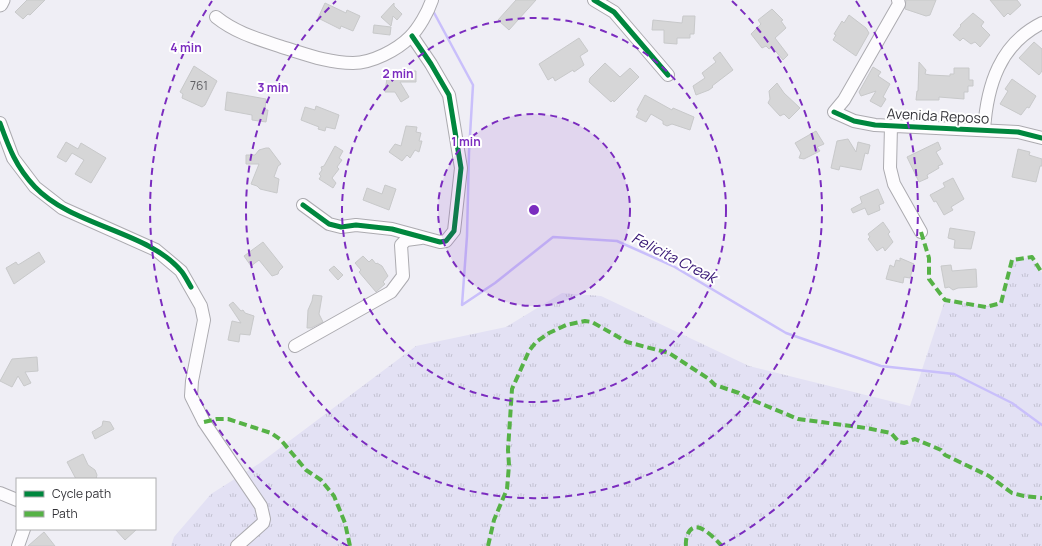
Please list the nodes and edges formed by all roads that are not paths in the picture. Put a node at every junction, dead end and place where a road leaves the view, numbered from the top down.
1 (2, 0) edge
2 (432, 0) edge
3 (594, 0) edge
4 (898, 0) edge
5 (0, 4) edge
6 (216, 17) dead end
7 (1042, 23) edge
8 (412, 36) junction
9 (668, 75) dead end
10 (0, 123) edge
11 (891, 126) junction
12 (984, 130) junction
13 (1042, 138) edge
14 (304, 205) dead end
15 (921, 232) dead end
16 (422, 237) junction
17 (295, 346) dead end
18 (0, 493) edge
19 (16, 500) edge
20 (24, 530) edge
21 (18, 546) edge
22 (237, 546) edge

1 - 5 main road
2 - 8 street
3 - 9 street
4 - 11 street, Avenida Reposo
6 - 8 street
7 - 12 street
8 - 16 street
10 - 22 street
11 - 12 street, Avenida Reposo
11 - 15 street
12 - 13 street, Avenida Reposo
14 - 16 street
16 - 17 street
18 - 19 street
20 - 21 street

